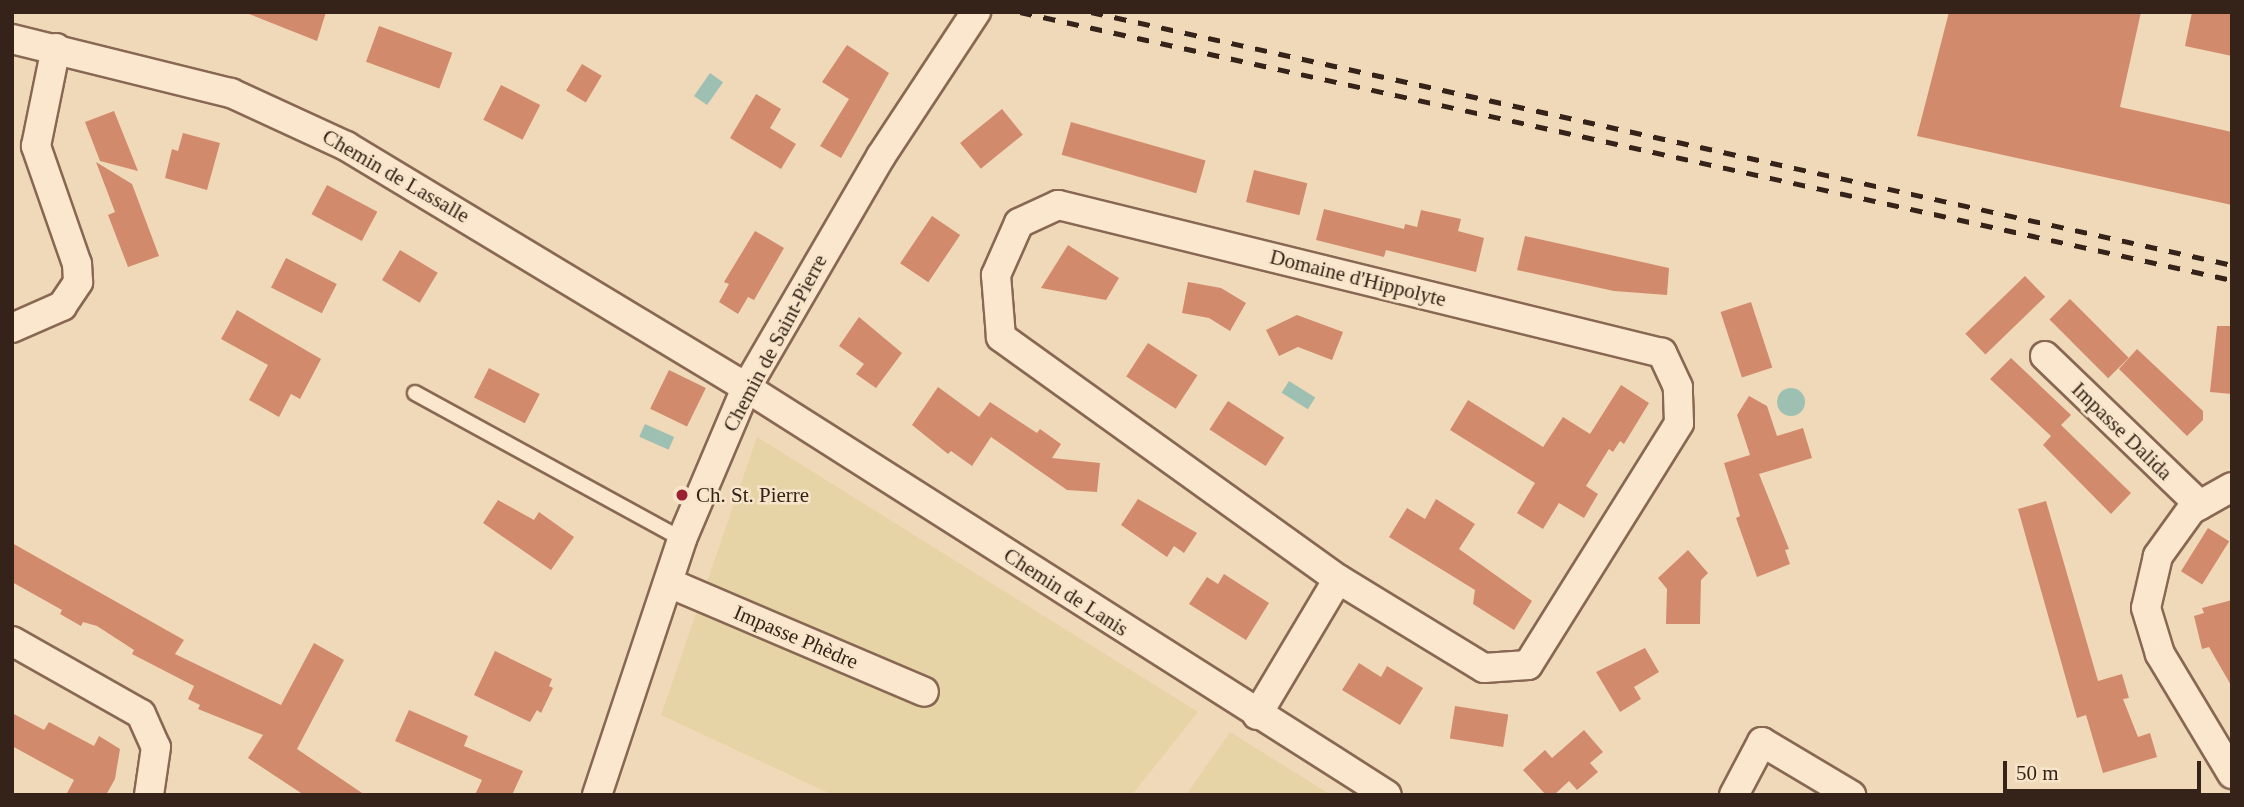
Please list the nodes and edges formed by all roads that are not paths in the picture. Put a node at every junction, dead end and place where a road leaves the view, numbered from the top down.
1 (969, 24) edge
2 (12, 40) edge
3 (56, 48) junction
4 (12, 328) edge
5 (2045, 356) dead end
6 (747, 388) junction
7 (415, 393) dead end
8 (2232, 486) edge
9 (2200, 505) junction
10 (682, 539) junction
11 (1338, 579) junction
12 (668, 583) junction
13 (12, 641) edge
14 (924, 692) dead end
15 (1257, 715) junction
16 (2232, 774) edge
17 (149, 795) edge
18 (597, 795) edge
19 (1387, 795) edge
20 (1734, 795) edge
21 (1851, 795) edge

1 - 6 street, Chemin de Saint-Pierre
2 - 3 street, Chemin de Lassalle
3 - 4 street
3 - 6 street, Chemin de Lassalle
5 - 9 street, Impasse Dalida
6 - 10 street, Chemin de Saint-Pierre
6 - 15 street, Chemin de Lanis
7 - 10 lane
8 - 9 street
9 - 16 street
10 - 12 street, Chemin de Saint-Pierre
11 - 11 street, Domaine d'Hippolyte
11 - 15 street
12 - 14 street, Impasse Phèdre
12 - 18 street, Chemin de Saint-Pierre
13 - 17 street
15 - 19 street, Chemin de Lanis
20 - 21 street

